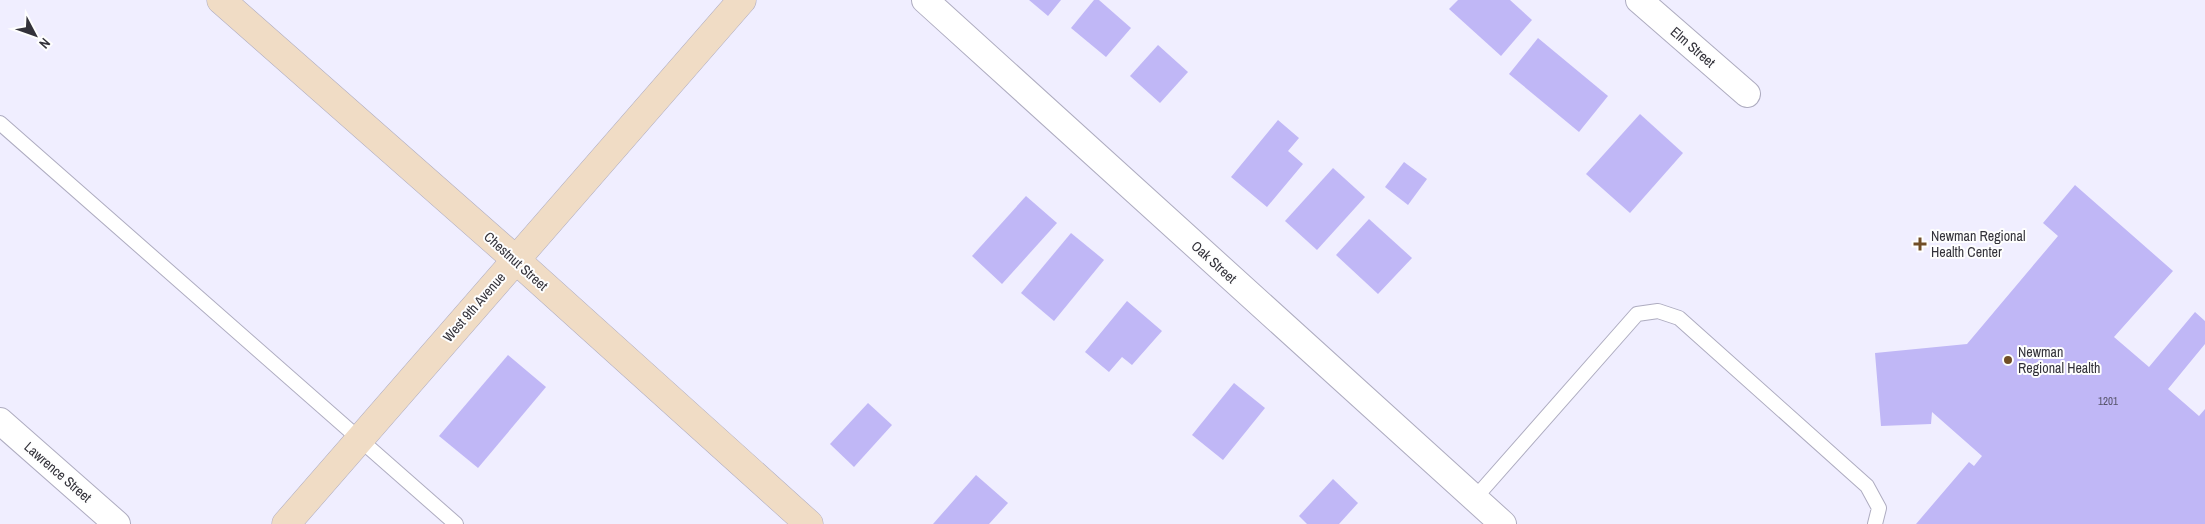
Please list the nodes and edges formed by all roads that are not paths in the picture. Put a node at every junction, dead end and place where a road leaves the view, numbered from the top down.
1 (221, 0) edge
2 (742, 0) edge
3 (925, 0) edge
4 (1640, 0) edge
5 (1746, 94) dead end
6 (0, 123) edge
7 (514, 259) junction
8 (0, 421) edge
9 (360, 438) junction
10 (1475, 498) junction
11 (117, 524) edge
12 (286, 524) edge
13 (456, 524) edge
14 (810, 524) edge
15 (1504, 524) edge
16 (1875, 524) edge

1 - 7 street, Chestnut Street
2 - 7 street, West 9th Avenue
3 - 10 street, Oak Street
4 - 5 street, Elm Street
6 - 9 lane
7 - 9 street, West 9th Avenue
7 - 14 street, Chestnut Street
8 - 11 street, Lawrence Street
9 - 12 street, West 9th Avenue
9 - 13 lane
10 - 15 street, Oak Street
10 - 16 lane

